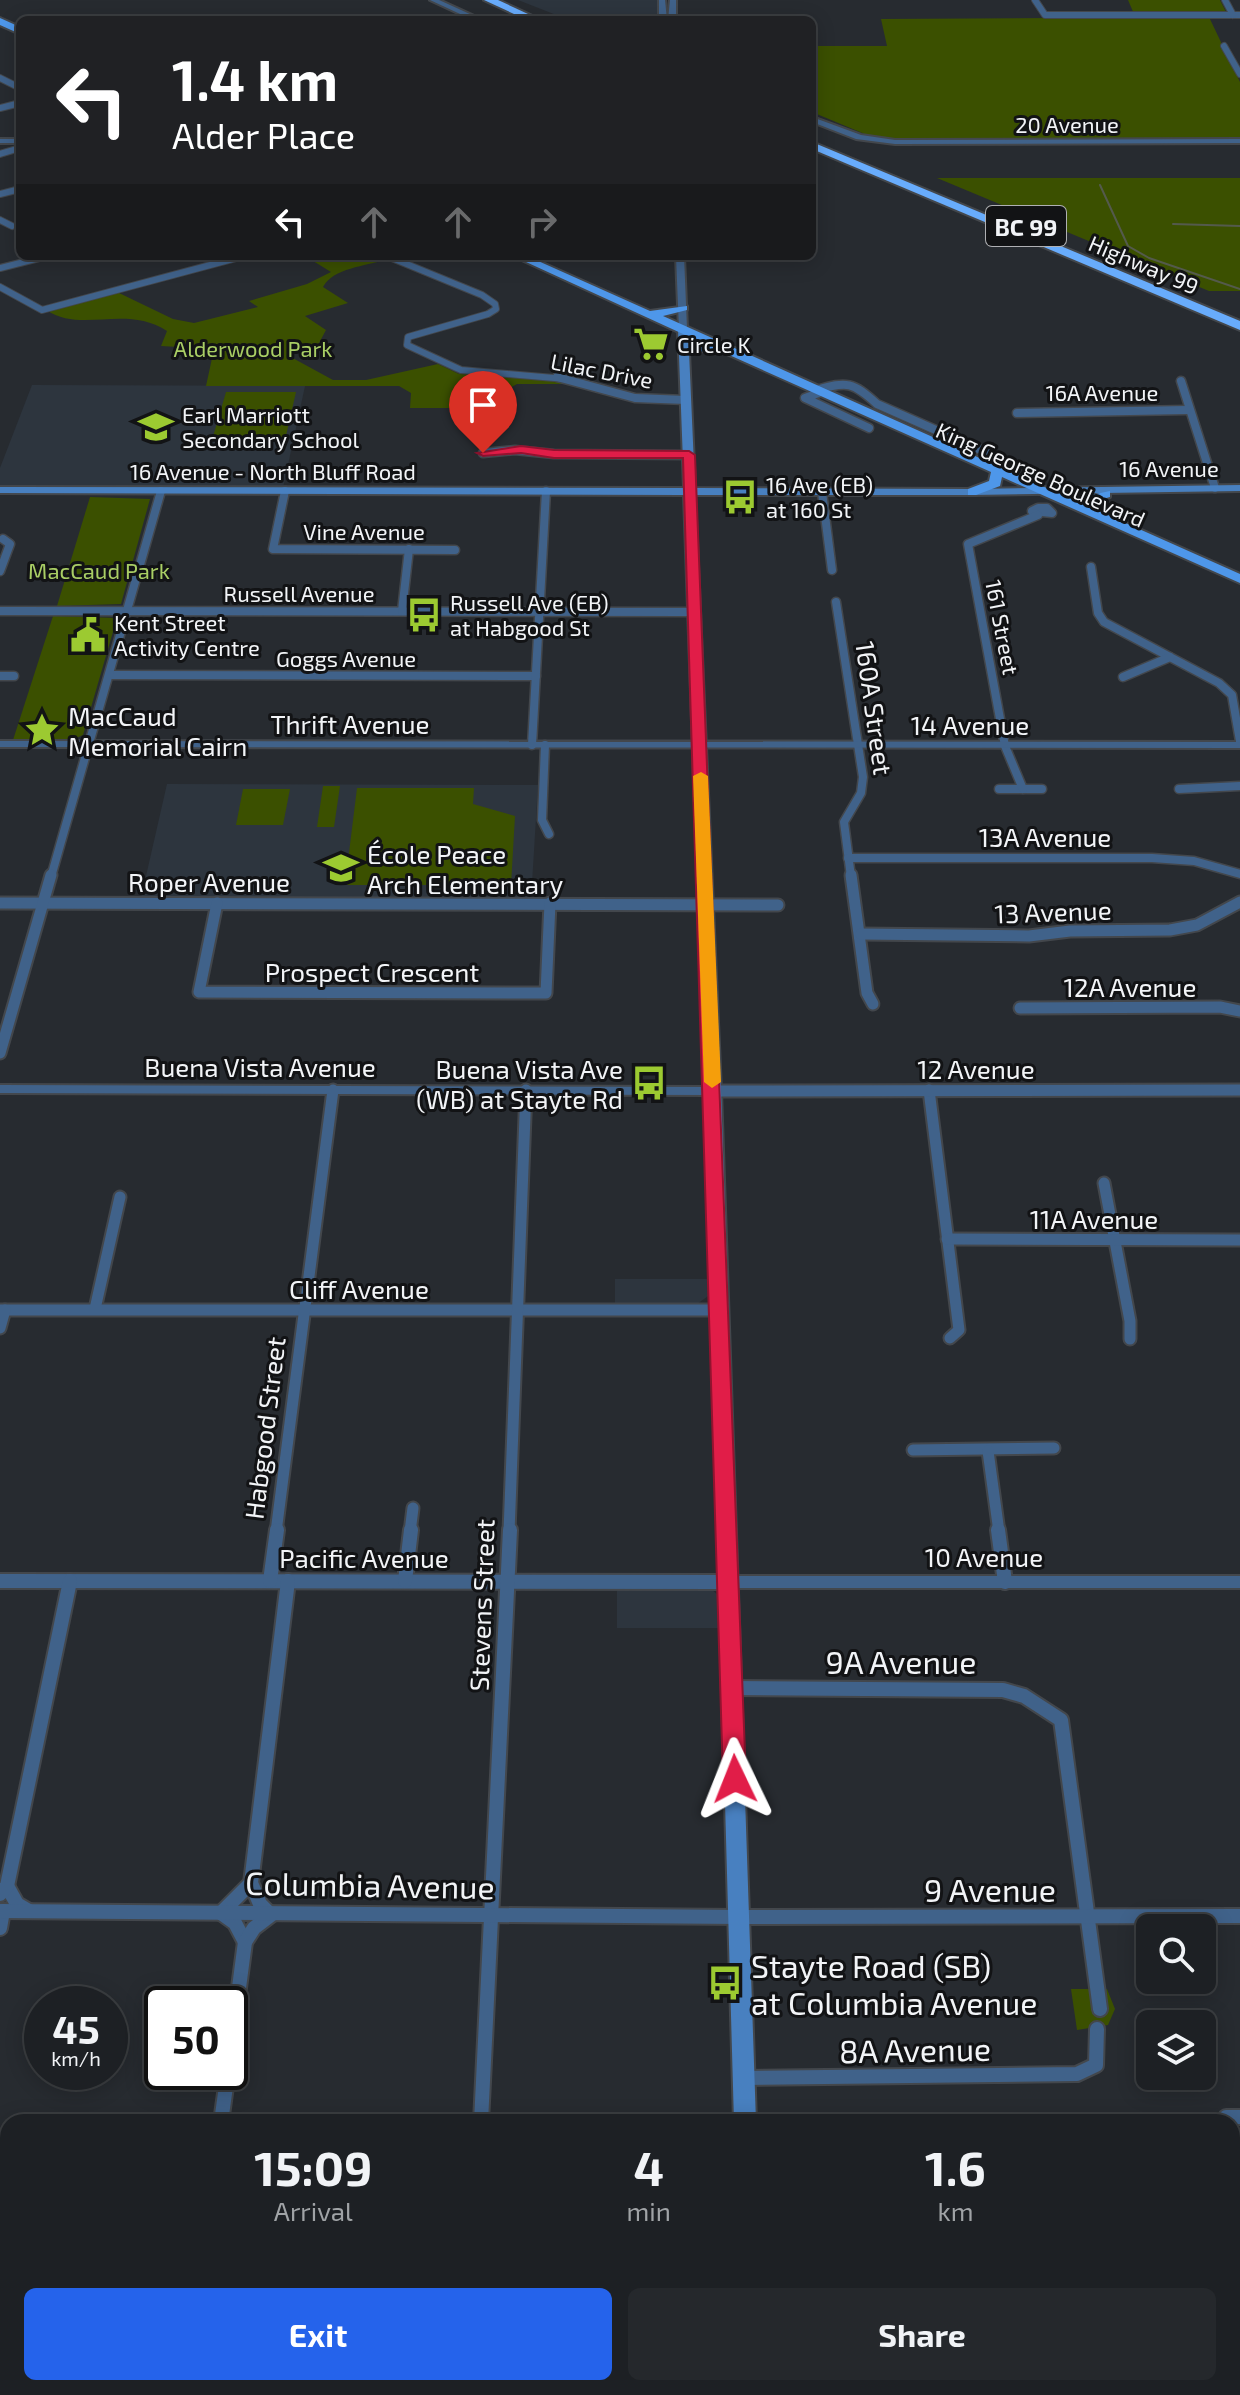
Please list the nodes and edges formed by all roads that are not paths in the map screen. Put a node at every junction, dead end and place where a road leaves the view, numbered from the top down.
1 (433, 0) edge
2 (1035, 0) edge
3 (1225, 0) edge
4 (485, 2) edge
5 (1236, 15) edge
6 (470, 16) edge
7 (510, 16) edge
8 (525, 16) edge
9 (1224, 46) dead end
10 (1240, 74) edge
11 (816, 121) edge
12 (816, 138) edge
13 (1240, 141) edge
14 (816, 147) edge
15 (0, 220) edge
16 (12, 226) dead end
17 (1027, 236) junction
18 (31, 260) edge
19 (229, 260) edge
20 (397, 260) edge
21 (527, 260) edge
22 (680, 260) edge
23 (0, 268) edge
24 (0, 287) edge
25 (11, 293) junction
26 (0, 296) edge
27 (683, 308) junction
28 (648, 314) junction
29 (1240, 315) edge
30 (1240, 326) edge
31 (683, 329) junction
32 (1240, 334) edge
33 (722, 347) junction
34 (683, 351) junction
35 (1181, 381) dead end
36 (822, 393) junction
37 (686, 400) junction
38 (1187, 410) junction
39 (1017, 413) dead end
40 (869, 428) dead end
41 (483, 453) dead end
42 (689, 455) junction
43 (999, 458) dead end
44 (995, 475) junction
45 (1215, 488) junction
46 (0, 490) edge
47 (161, 491) junction
48 (285, 491) junction
49 (546, 491) junction
50 (1050, 491) junction
51 (1240, 491) edge
52 (690, 492) junction
53 (822, 492) junction
54 (972, 492) junction
55 (1032, 492) junction
56 (1106, 494) junction
57 (1199, 494) junction
58 (1086, 508) junction
59 (1038, 515) dead end
60 (3, 539) dead end
61 (409, 549) junction
62 (455, 550) dead end
63 (1091, 567) dead end
64 (832, 570) dead end
65 (0, 571) edge
66 (1240, 581) edge
67 (836, 602) dead end
68 (0, 611) edge
69 (127, 611) junction
70 (402, 611) junction
71 (539, 611) junction
72 (694, 612) junction
73 (1170, 657) junction
74 (109, 675) junction
75 (0, 676) edge
76 (14, 676) dead end
77 (536, 676) junction
78 (1123, 677) dead end
79 (1236, 695) edge
80 (1240, 743) edge
81 (0, 744) edge
82 (89, 745) junction
83 (539, 745) junction
84 (700, 746) junction
85 (856, 746) junction
86 (1005, 746) junction
87 (1240, 786) edge
88 (999, 789) dead end
89 (1023, 789) junction
90 (1042, 789) dead end
91 (1179, 789) dead end
92 (549, 834) dead end
93 (848, 858) junction
94 (1240, 874) edge
95 (1240, 902) edge
96 (0, 903) edge
97 (43, 903) junction
98 (217, 903) junction
99 (550, 903) junction
100 (706, 905) junction
101 (778, 905) dead end
102 (861, 934) junction
103 (873, 1004) dead end
104 (1020, 1008) dead end
105 (1240, 1011) edge
106 (0, 1053) edge
107 (0, 1089) edge
108 (333, 1090) junction
109 (526, 1090) junction
110 (929, 1090) junction
111 (1240, 1090) edge
112 (713, 1091) junction
113 (1104, 1183) dead end
114 (120, 1197) dead end
115 (947, 1239) junction
116 (1115, 1240) junction
117 (1240, 1240) edge
118 (95, 1309) junction
119 (302, 1309) junction
120 (2, 1310) edge
121 (517, 1310) junction
122 (718, 1310) junction
123 (0, 1328) edge
124 (950, 1338) dead end
125 (1130, 1339) dead end
126 (1054, 1448) dead end
127 (913, 1450) dead end
128 (988, 1451) junction
129 (413, 1508) dead end
130 (0, 1581) edge
131 (70, 1581) junction
132 (270, 1581) junction
133 (288, 1581) junction
134 (405, 1581) junction
135 (507, 1581) junction
136 (729, 1582) junction
137 (1005, 1582) junction
138 (1240, 1582) edge
139 (731, 1688) junction
140 (251, 1883) junction
141 (2, 1906) edge
142 (221, 1913) junction
143 (271, 1915) junction
144 (491, 1916) junction
145 (1240, 1916) edge
146 (739, 1917) junction
147 (1087, 1917) junction
148 (245, 1942) junction
149 (239, 1986) edge
150 (1100, 2009) dead end
151 (1097, 2029) dead end
152 (743, 2078) junction
153 (225, 2090) edge
154 (222, 2114) edge
155 (481, 2114) edge
156 (745, 2114) edge

1 - 6 street
2 - 5 street
3 - 5 street
4 - 7 highway
4 - 8 highway
9 - 10 street
11 - 13 street, 20 Avenue
12 - 29 highway, Highway 99 / BC 99
14 - 17 highway, Highway 99 / BC 99
15 - 16 street
17 - 30 highway, Highway 99 / BC 99
17 - 32 highway
18 - 23 street
19 - 25 street
20 - 37 street, Lilac Drive
21 - 28 main road, King George Boulevard
22 - 27 street
24 - 25 street
25 - 26 street
27 - 28 main road
27 - 31 street
28 - 31 main road, King George Boulevard
31 - 33 main road, King George Boulevard
31 - 34 main road
33 - 34 main road
33 - 36 main road, King George Boulevard
34 - 37 main road
35 - 38 street
36 - 40 street
36 - 43 street
36 - 44 main road, King George Boulevard
36 - 50 main road, King George Boulevard
37 - 42 main road
38 - 39 street, 16A Avenue
38 - 45 street
41 - 42 street
42 - 52 main road
44 - 54 main road
44 - 55 main road, King George Boulevard
45 - 50 main road, 16 Avenue
45 - 51 main road, 16 Avenue
45 - 57 main road
46 - 47 main road, 16 Avenue - North Bluff Road
47 - 48 main road, 16 Avenue - North Bluff Road
47 - 69 street
48 - 49 main road, 16 Avenue - North Bluff Road
48 - 61 street, Vine Avenue
49 - 52 main road, 16 Avenue - North Bluff Road
49 - 71 street
50 - 55 main road, 16 Avenue
50 - 56 main road, 16 Avenue
50 - 58 main road, King George Boulevard
51 - 57 main road, 16 Avenue
52 - 53 main road, 16 Avenue
52 - 72 main road
53 - 54 main road, 16 Avenue
53 - 64 street
54 - 55 main road, 16 Avenue
55 - 66 main road, King George Boulevard
56 - 57 main road, 16 Avenue
56 - 58 main road
58 - 66 main road, King George Boulevard
59 - 86 street, 161 Street
60 - 65 street
61 - 62 street, Vine Avenue
61 - 70 street
63 - 73 street
67 - 85 street, 160A Street
68 - 69 street, Russell Avenue
69 - 70 street, Russell Avenue
69 - 74 street
70 - 71 street, Russell Avenue
71 - 72 street, Russell Avenue
71 - 77 street
72 - 84 main road
73 - 78 street
73 - 79 street
74 - 77 street, Goggs Avenue
74 - 82 street
75 - 76 street
77 - 83 street
79 - 80 street
80 - 86 street, 14 Avenue
81 - 82 street, Thrift Avenue
82 - 83 street, Thrift Avenue
82 - 97 street
83 - 84 street, Thrift Avenue
83 - 92 street
84 - 85 street, 14 Avenue
84 - 100 main road
85 - 86 street, 14 Avenue
85 - 93 street, 160A Street
86 - 89 street, 161 Street
87 - 91 street
88 - 89 street
89 - 90 street
93 - 94 street, 13A Avenue
93 - 102 street, 160A Street
95 - 102 street, 13 Avenue
96 - 97 street, Roper Avenue
97 - 98 street, Roper Avenue
97 - 106 street
98 - 99 street, Roper Avenue
98 - 99 street, Prospect Crescent
99 - 100 street, Roper Avenue
100 - 101 street
100 - 112 main road
102 - 103 street, 160A Street
104 - 105 street, 12A Avenue
107 - 108 street, Buena Vista Avenue
108 - 109 street, Buena Vista Avenue
108 - 119 street, Habgood Street
109 - 112 street, Buena Vista Avenue
109 - 121 street, Stevens Street
110 - 111 street, 12 Avenue
110 - 112 street, 12 Avenue
110 - 115 street
112 - 122 main road
113 - 116 street
114 - 118 street
115 - 116 street, 11A Avenue
115 - 124 street
116 - 117 street, 11A Avenue
116 - 125 street
118 - 119 street, Cliff Avenue
118 - 120 street, Cliff Avenue
119 - 121 street, Cliff Avenue
119 - 132 street, Habgood Street
120 - 123 street
121 - 122 street, Cliff Avenue
121 - 135 street, Stevens Street
122 - 136 main road
126 - 128 street
127 - 128 street
128 - 137 street
129 - 134 street
130 - 131 street, Pacific Avenue
131 - 132 street, Pacific Avenue
131 - 141 street
132 - 133 street, Pacific Avenue
133 - 134 street, Pacific Avenue
133 - 140 street
134 - 135 street, Pacific Avenue
135 - 136 street, Pacific Avenue
135 - 144 street, Stevens Street
136 - 137 street, 10 Avenue
136 - 139 main road
137 - 138 street, 10 Avenue
139 - 146 main road
139 - 147 street, 9A Avenue
140 - 142 street
140 - 143 street
141 - 142 street, Columbia Avenue
142 - 143 street, Columbia Avenue
142 - 148 street
143 - 144 street, Columbia Avenue
143 - 148 street
144 - 146 street, Columbia Avenue
144 - 155 street, Stevens Street
145 - 147 street, 9 Avenue
146 - 147 street, 9 Avenue
146 - 152 main road
147 - 150 street
148 - 149 street
151 - 152 street, 8A Avenue
152 - 156 main road
153 - 154 street

